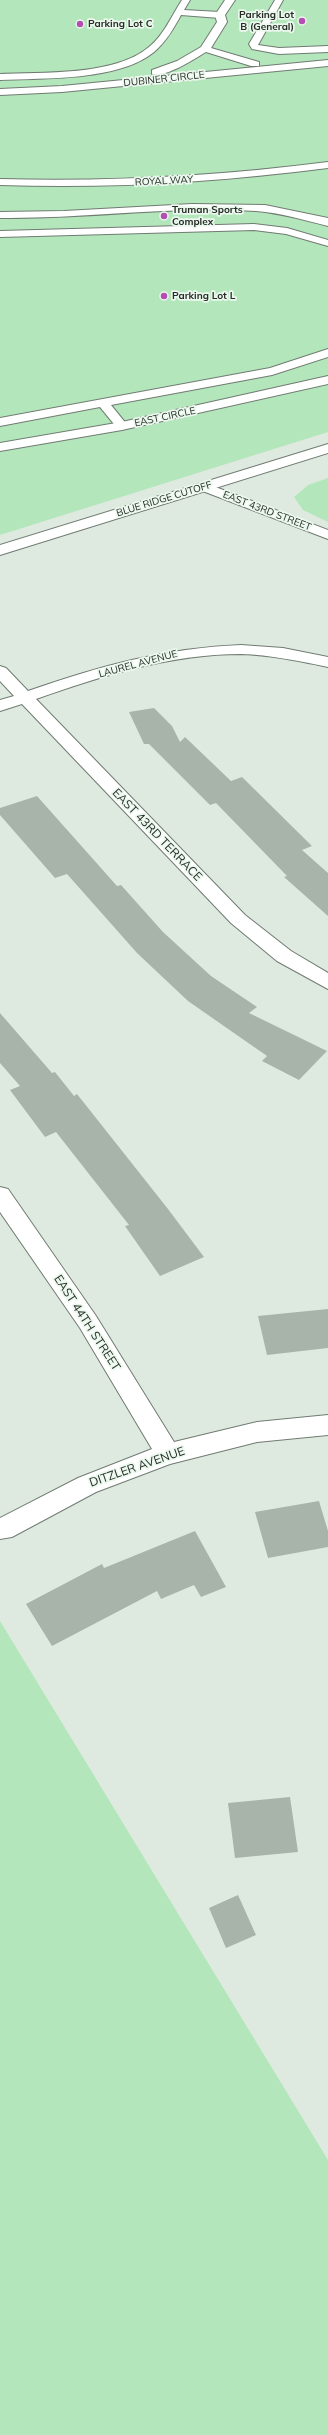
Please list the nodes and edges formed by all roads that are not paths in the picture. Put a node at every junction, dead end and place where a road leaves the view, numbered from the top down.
1 (186, 0) edge
2 (230, 0) edge
3 (279, 0) edge
4 (178, 12) junction
5 (220, 15) junction
6 (206, 49) junction
7 (328, 49) edge
8 (328, 64) edge
9 (269, 68) junction
10 (56, 74) junction
11 (0, 77) edge
12 (120, 84) junction
13 (62, 89) junction
14 (0, 92) edge
15 (328, 165) edge
16 (0, 182) edge
17 (55, 185) junction
18 (146, 194) dead end
19 (168, 196) dead end
20 (257, 208) junction
21 (0, 215) edge
22 (328, 222) edge
23 (0, 234) edge
24 (328, 243) edge
25 (328, 353) edge
26 (251, 375) junction
27 (328, 380) edge
28 (269, 395) junction
29 (103, 403) junction
30 (0, 422) edge
31 (122, 426) junction
32 (0, 447) edge
33 (328, 448) edge
34 (205, 487) junction
35 (328, 535) edge
36 (0, 550) edge
37 (328, 662) edge
38 (0, 671) edge
39 (24, 698) junction
40 (0, 706) edge
41 (328, 982) edge
42 (0, 1195) edge
43 (328, 1425) edge
44 (168, 1454) junction
45 (3, 1529) dead end

1 - 4 lane
2 - 5 street
3 - 7 lane
4 - 5 lane
4 - 10 lane
5 - 6 street
6 - 9 street
6 - 12 street
8 - 9 street, DUBINER CIRCLE
9 - 12 street, DUBINER CIRCLE
10 - 11 lane
10 - 13 lane
12 - 13 street, DUBINER CIRCLE
13 - 14 street, DUBINER CIRCLE
15 - 17 street, ROYAL WAY
16 - 17 street, ROYAL WAY
17 - 18 street
19 - 20 street
20 - 21 street
20 - 22 street
23 - 24 lane
25 - 26 lane
26 - 28 lane
26 - 29 lane
27 - 28 street, EAST CIRCLE
28 - 31 street, EAST CIRCLE
29 - 30 lane
29 - 31 lane
31 - 32 street, EAST CIRCLE
33 - 34 street, BLUE RIDGE CUTOFF
34 - 35 street, EAST 43RD STREET
34 - 36 street, BLUE RIDGE CUTOFF
37 - 39 street, LAUREL AVENUE
38 - 39 street, EAST 43RD TERRACE
39 - 40 street, LAUREL AVENUE
39 - 41 street, EAST 43RD TERRACE
42 - 44 street, EAST 44TH STREET
43 - 44 street, DITZLER AVENUE
44 - 45 street, DITZLER AVENUE

